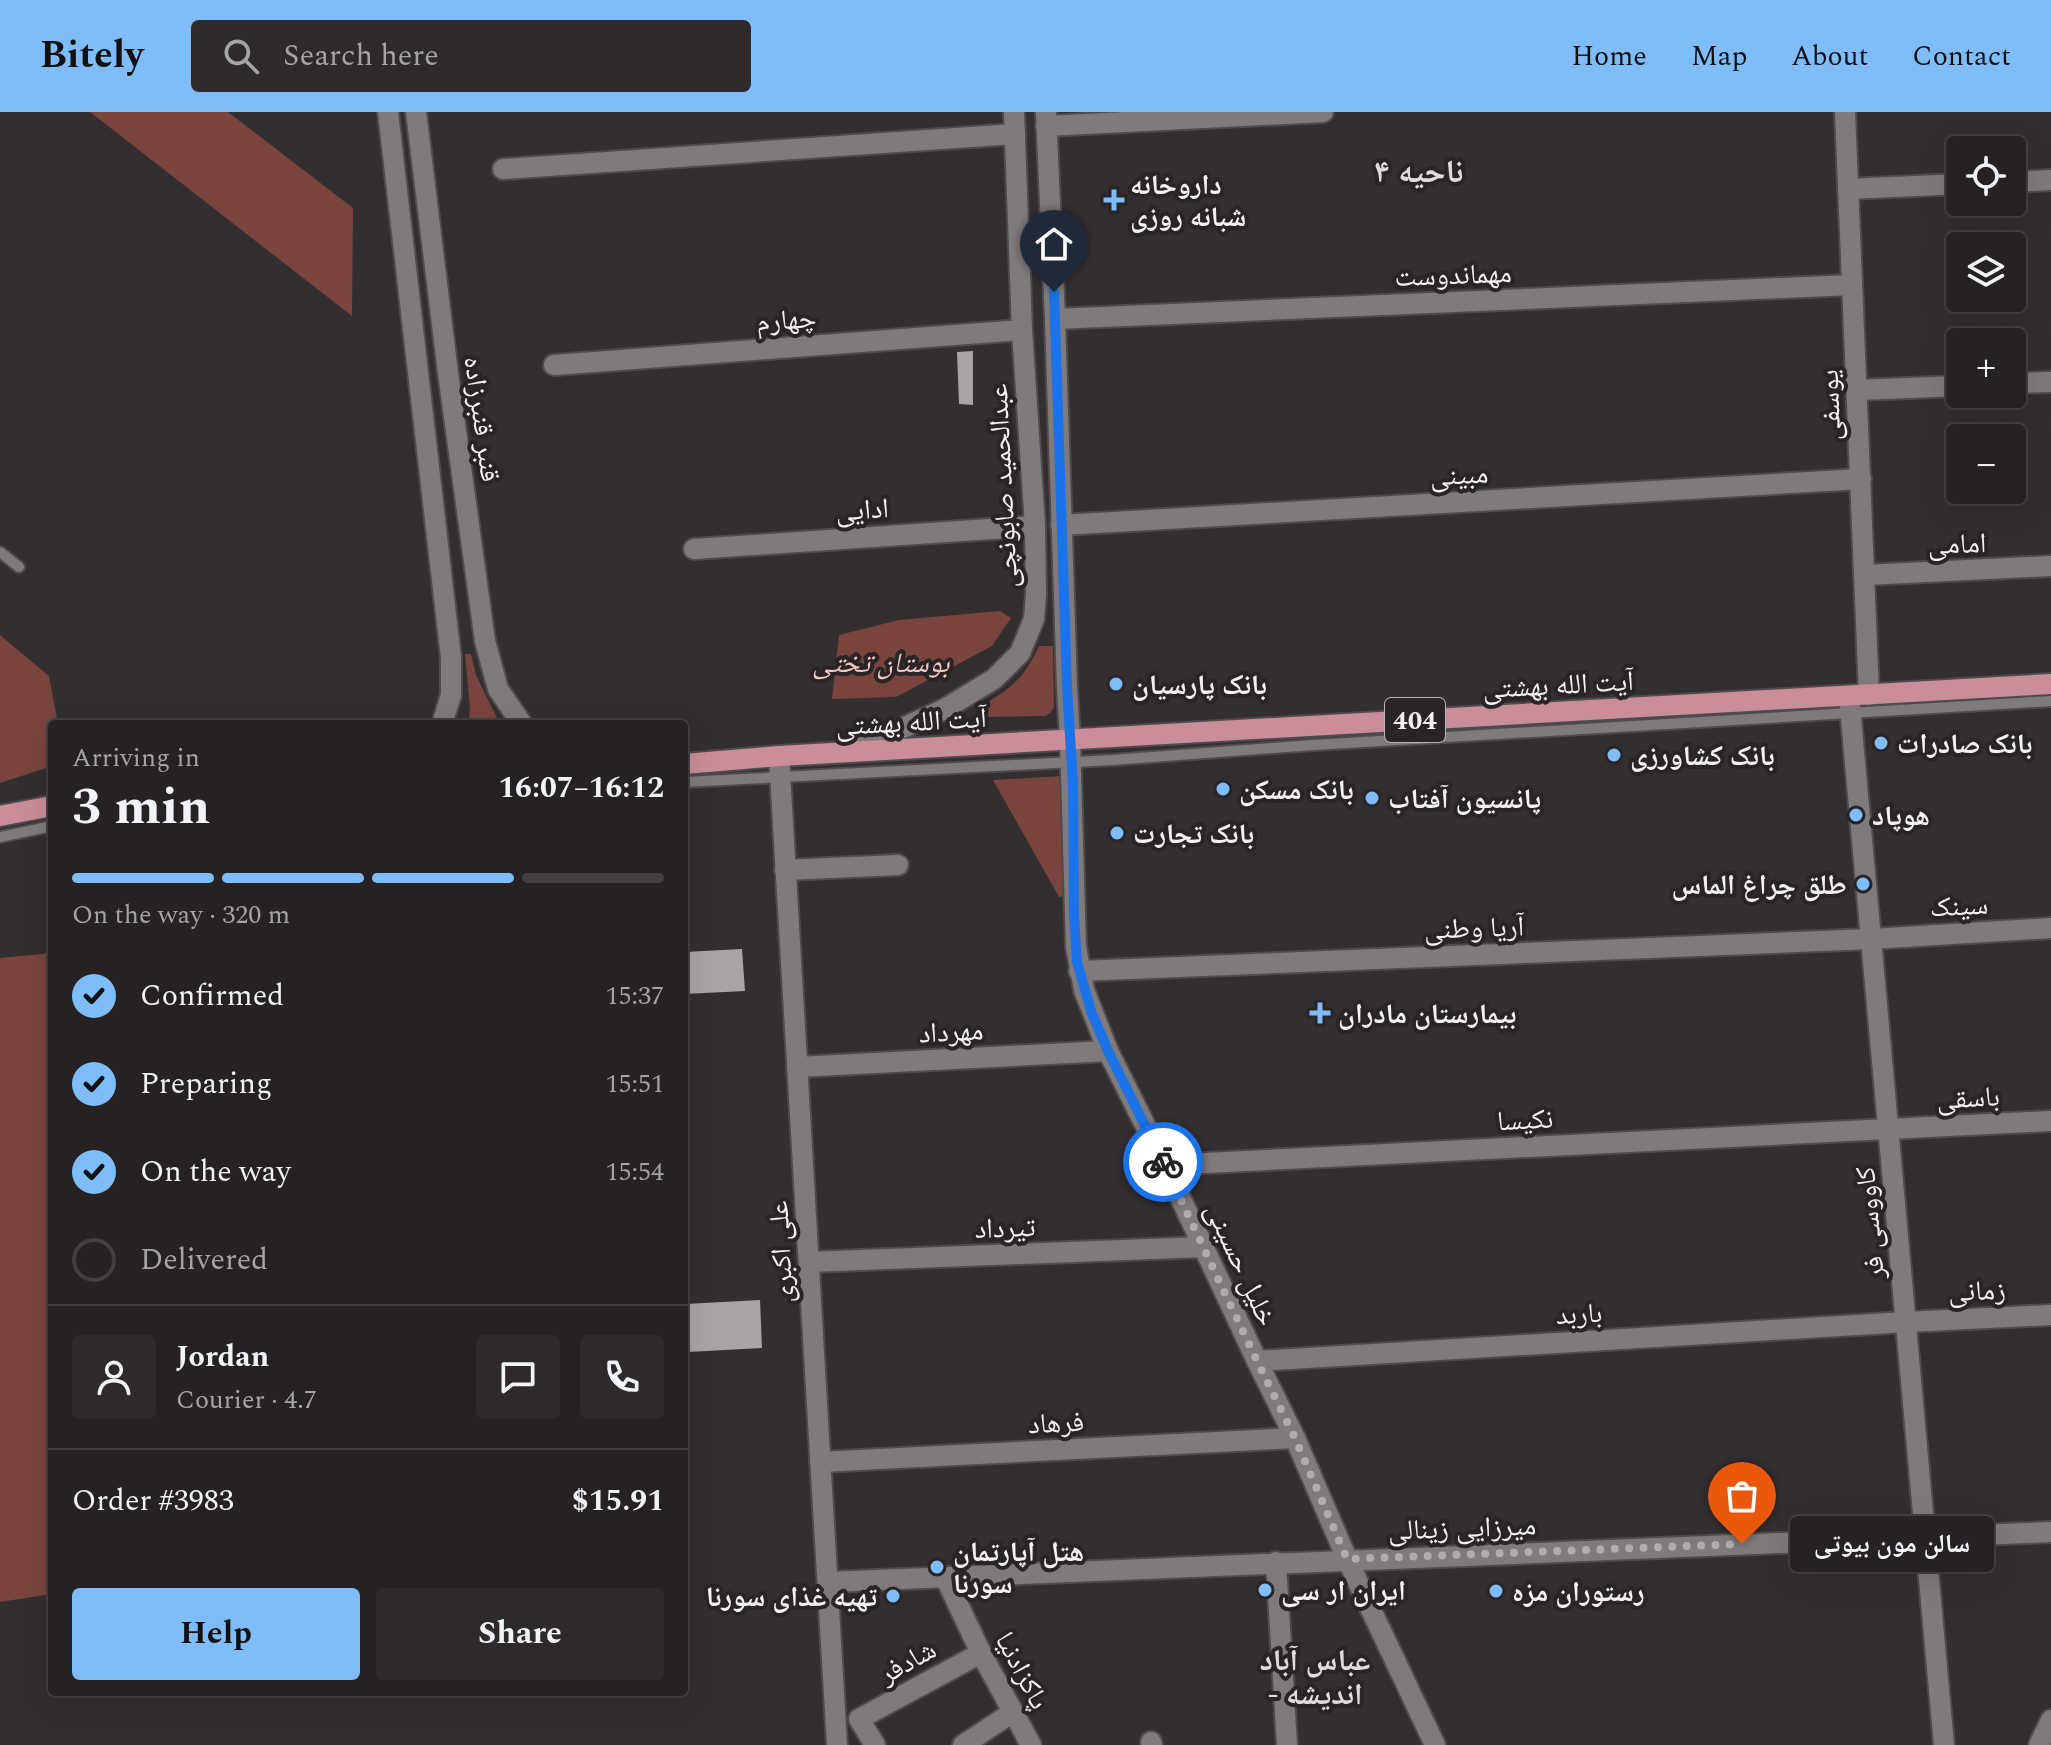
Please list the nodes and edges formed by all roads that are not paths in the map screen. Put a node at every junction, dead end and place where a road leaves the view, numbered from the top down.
1 (388, 112) edge
2 (416, 112) edge
3 (1014, 112) edge
4 (1323, 112) edge
5 (1845, 112) edge
6 (1046, 119) edge
7 (1015, 134) junction
8 (503, 169) dead end
9 (2051, 180) edge
10 (2026, 181) edge
11 (1946, 185) edge
12 (1848, 189) junction
13 (1852, 285) junction
14 (1055, 319) junction
15 (1022, 330) junction
16 (554, 365) dead end
17 (2051, 382) edge
18 (2026, 383) edge
19 (1946, 387) edge
20 (1857, 390) junction
21 (1861, 479) junction
22 (1061, 525) junction
23 (1035, 526) junction
24 (694, 549) dead end
25 (0, 552) edge
26 (2051, 566) edge
27 (19, 567) dead end
28 (1865, 575) junction
29 (2051, 684) edge
30 (1857, 701) junction
31 (2051, 701) edge
32 (443, 720) edge
33 (519, 720) edge
34 (1070, 740) junction
35 (847, 753) junction
36 (1072, 761) junction
37 (688, 764) edge
38 (779, 766) junction
39 (688, 781) edge
40 (48, 807) edge
41 (0, 816) edge
42 (48, 827) edge
43 (0, 837) edge
44 (898, 865) dead end
45 (785, 870) junction
46 (2051, 928) edge
47 (1871, 939) junction
48 (1079, 971) junction
49 (1108, 1051) junction
50 (797, 1067) junction
51 (2051, 1121) edge
52 (1888, 1128) junction
53 (1165, 1165) junction
54 (1203, 1247) junction
55 (809, 1262) junction
56 (2051, 1315) edge
57 (1906, 1322) junction
58 (1257, 1361) junction
59 (1295, 1438) junction
60 (820, 1462) junction
61 (2051, 1532) edge
62 (1925, 1537) junction
63 (1347, 1559) junction
64 (1276, 1562) junction
65 (945, 1577) junction
66 (828, 1582) junction
67 (981, 1653) junction
68 (1013, 1712) junction
69 (2051, 1720) edge
70 (837, 1745) edge
71 (875, 1745) edge
72 (963, 1745) edge
73 (1031, 1745) edge
74 (1287, 1745) edge
75 (1435, 1745) edge
76 (1936, 1745) edge
77 (1944, 1745) edge
78 (2039, 1745) edge

1 - 32 street, قنبر قنبرزاده
2 - 33 street, قنبر قنبرزاده
3 - 7 street, عبدالحمید صابونچی
4 - 6 street
5 - 12 street, یوسفی
6 - 14 street, عبدالحمید صابونچی
7 - 8 street
7 - 15 street, عبدالحمید صابونچی
9 - 10 street
11 - 12 street
12 - 13 street, یوسفی
13 - 14 street, مهماندوست
13 - 20 street, یوسفی
14 - 22 street, عبدالحمید صابونچی
15 - 16 street, چهارم
15 - 23 street, عبدالحمید صابونچی
17 - 18 street
19 - 20 street
20 - 21 street, یوسفی
21 - 22 street, مبینی
21 - 28 street, یوسفی
22 - 23 street, مبینی
22 - 34 street, عبدالحمید صابونچی
23 - 24 street, ادایی
23 - 35 street, عبدالحمید صابونچی
25 - 27 lane
26 - 28 street, امامی
28 - 30 street, یوسفی
29 - 30 main road, آیت الله بهشتی / 404
30 - 31 lane
30 - 34 main road, آیت الله بهشتی / 404
30 - 36 lane
30 - 47 street, کاووسی فر
34 - 35 main road, آیت الله بهشتی / 404
34 - 36 street, خلیل حسینی
35 - 38 main road, آیت الله بهشتی / 404
36 - 38 lane
36 - 48 street, خلیل حسینی
37 - 38 main road, آیت الله بهشتی / 404
38 - 39 lane
38 - 45 street, علی‌ اکبری
40 - 41 main road
42 - 43 lane
44 - 45 street
45 - 50 street, علی‌ اکبری
46 - 47 street, سینک
47 - 48 street, آریا وطنی
47 - 52 street, کاووسی فر
48 - 49 street, خلیل حسینی
49 - 50 street, مهرداد
49 - 53 street, خلیل حسینی
50 - 55 street, علی‌ اکبری
51 - 52 street, باسقی
52 - 53 street, نکیسا
52 - 57 street, کاووسی فر
53 - 54 street, خلیل حسینی
54 - 55 street, تیرداد
54 - 58 street, خلیل حسینی
55 - 60 street, علی‌ اکبری
56 - 57 street, زمانی
57 - 58 street, باربد
57 - 62 street, کاووسی فر
58 - 59 street, خلیل حسینی
59 - 60 street, فرهاد
59 - 63 street, خلیل حسینی
60 - 66 street, علی‌ اکبری
61 - 62 street, میرزایی زینالی
62 - 63 street, میرزایی زینالی
62 - 77 street, کاووسی فر
63 - 64 street, میرزایی زینالی
63 - 75 street, خلیل حسینی
64 - 65 street, میرزایی زینالی
64 - 74 street
65 - 66 street, میرزایی زینالی
65 - 67 street, پاکزادنیا
66 - 70 street, علی‌ اکبری
67 - 68 street, پاکزادنیا
67 - 71 street, شادفر
68 - 72 street
68 - 73 street, پاکزادنیا
69 - 78 street
76 - 77 street

